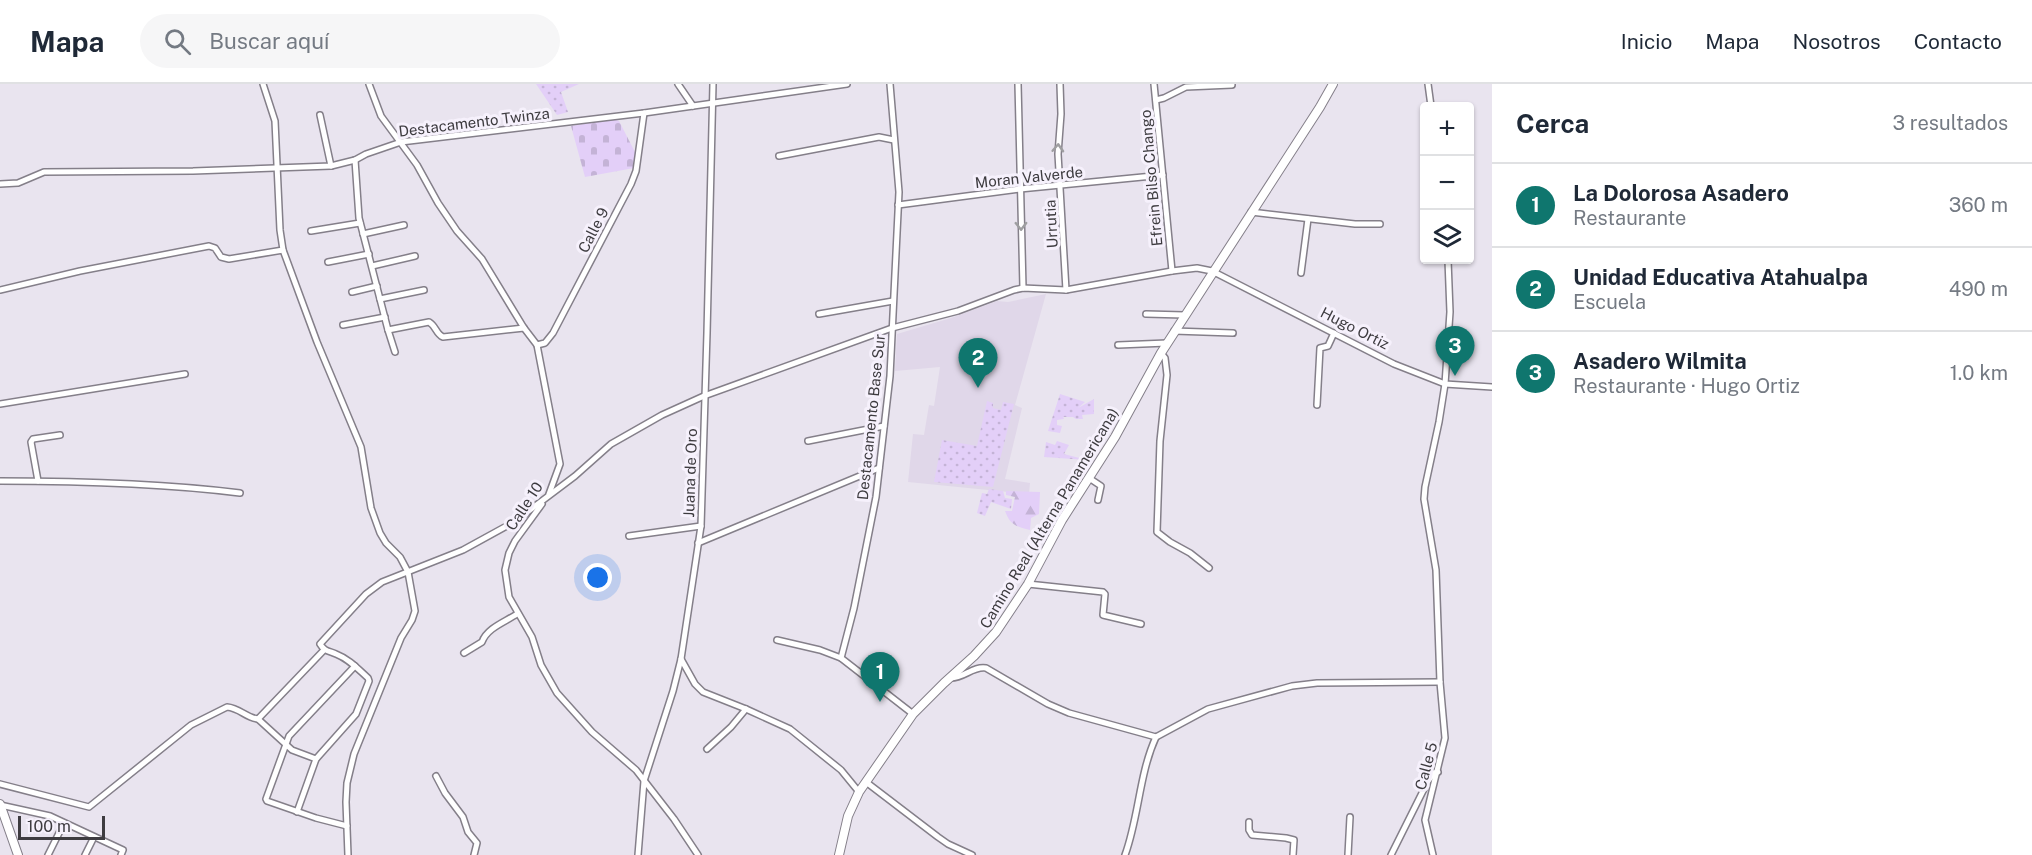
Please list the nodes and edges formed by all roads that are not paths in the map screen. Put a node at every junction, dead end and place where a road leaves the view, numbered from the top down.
1 (263, 84) edge
2 (369, 84) edge
3 (678, 84) edge
4 (712, 84) edge
5 (847, 84) edge
6 (890, 84) edge
7 (1018, 84) edge
8 (1060, 84) edge
9 (1154, 84) edge
10 (1333, 84) edge
11 (1428, 84) edge
12 (1232, 85) edge
13 (812, 86) edge
14 (1156, 100) junction
15 (1430, 102) edge
16 (713, 103) junction
17 (693, 106) junction
18 (644, 113) junction
19 (320, 115) dead end
20 (894, 140) junction
21 (401, 142) junction
22 (779, 156) dead end
23 (355, 160) junction
24 (331, 166) junction
25 (277, 168) junction
26 (1163, 175) junction
27 (0, 184) edge
28 (1061, 185) junction
29 (1020, 189) junction
30 (898, 205) junction
31 (1251, 212) junction
32 (1308, 219) junction
33 (360, 223) junction
34 (1380, 224) dead end
35 (404, 225) dead end
36 (311, 231) dead end
37 (363, 234) junction
38 (283, 250) junction
39 (369, 254) junction
40 (415, 256) dead end
41 (328, 262) dead end
42 (1448, 264) edge
43 (372, 266) junction
44 (1172, 271) junction
45 (1212, 271) junction
46 (1301, 273) dead end
47 (377, 286) junction
48 (1023, 288) junction
49 (0, 290) edge
50 (424, 290) dead end
51 (1066, 290) junction
52 (352, 292) dead end
53 (380, 299) junction
54 (893, 302) junction
55 (819, 314) dead end
56 (1146, 314) dead end
57 (1184, 315) junction
58 (385, 317) junction
59 (343, 325) dead end
60 (524, 328) junction
61 (892, 328) junction
62 (388, 330) junction
63 (1174, 331) junction
64 (1233, 333) dead end
65 (1334, 333) junction
66 (1167, 343) junction
67 (537, 345) junction
68 (1118, 345) dead end
69 (395, 352) dead end
70 (1161, 353) junction
71 (185, 374) dead end
72 (1444, 384) junction
73 (1492, 387) edge
74 (704, 396) junction
75 (0, 404) edge
76 (1317, 405) dead end
77 (884, 426) junction
78 (60, 435) dead end
79 (808, 441) dead end
80 (879, 468) junction
81 (1089, 478) junction
82 (0, 481) edge
83 (38, 481) junction
84 (240, 493) dead end
85 (549, 495) junction
86 (1098, 500) dead end
87 (701, 526) junction
88 (629, 536) dead end
89 (698, 543) junction
90 (1209, 568) dead end
91 (408, 572) junction
92 (1028, 584) junction
93 (517, 614) junction
94 (1141, 624) dead end
95 (777, 640) dead end
96 (324, 650) junction
97 (464, 653) dead end
98 (842, 658) junction
99 (681, 659) junction
100 (355, 666) junction
101 (951, 678) junction
102 (1440, 682) junction
103 (746, 709) junction
104 (913, 714) junction
105 (258, 719) junction
106 (1156, 737) junction
107 (286, 745) junction
108 (707, 749) dead end
109 (316, 759) junction
110 (1438, 772) junction
111 (436, 776) dead end
112 (644, 781) junction
113 (866, 782) junction
114 (0, 784) edge
115 (859, 792) junction
116 (0, 805) edge
117 (297, 812) junction
118 (1350, 817) dead end
119 (1250, 822) dead end
120 (64, 823) junction
121 (347, 826) junction
122 (94, 837) junction
123 (18, 855) edge
124 (48, 855) edge
125 (85, 855) edge
126 (121, 855) edge
127 (348, 855) edge
128 (474, 855) edge
129 (638, 855) edge
130 (698, 855) edge
131 (839, 855) edge
132 (972, 855) edge
133 (1125, 855) edge
134 (1293, 855) edge
135 (1348, 855) edge
136 (1391, 855) edge
137 (1432, 855) edge

1 - 25 street
2 - 21 street, Calle 10
3 - 17 street
4 - 16 street, Juana de Oro
5 - 13 street, Destacamento Twinza
6 - 20 street, Destacamento Base Sur
7 - 29 street
28 -> 8 street, Urrutia
9 - 14 street, Efrein Bilso Chango
10 - 31 street
11 - 15 street
12 - 14 street
13 - 16 street, Destacamento Twinza
14 - 26 street, Efrein Bilso Chango
16 - 17 street, Destacamento Twinza
16 - 74 street, Juana de Oro
17 - 18 street, Destacamento Twinza
18 - 21 street, Destacamento Twinza
18 - 67 street, Calle 9
19 - 24 street
20 - 22 street
20 - 30 street, Destacamento Base Sur
21 - 23 street, Destacamento Twinza
21 - 60 street, Calle 10
23 - 24 street, Destacamento Twinza
23 - 33 street
24 - 25 street, Destacamento Twinza
25 - 27 street, Destacamento Twinza
25 - 38 street
26 - 28 street, Moran Valverde
26 - 44 street, Efrein Bilso Chango
28 - 29 street, Moran Valverde
28 - 51 street, Urrutia
29 - 30 street, Moran Valverde
29 -> 48 street
30 - 54 street, Destacamento Base Sur
31 - 32 street
31 - 45 street
32 - 34 street
32 - 46 street
33 - 36 street
33 - 37 street
35 - 37 street
37 - 39 street
38 - 49 street
38 - 91 street
39 - 41 street
39 - 43 street
40 - 43 street
42 - 72 street, Calle 5
43 - 47 street
44 - 45 street, Hugo Ortiz
44 - 51 street, Hugo Ortiz
45 - 57 street, Camino Real (Alterna Panamericana)
45 - 65 street, Hugo Ortiz
47 - 52 street
47 - 53 street
48 - 51 street, Hugo Ortiz
48 - 61 street
50 - 53 street
53 - 58 street
54 - 55 street
54 - 61 street, Destacamento Base Sur
56 - 57 street
57 - 63 street, Camino Real (Alterna Panamericana)
58 - 59 street
58 - 62 street
60 - 62 street
60 - 67 street, Calle 10
61 - 74 street
61 - 77 street, Destacamento Base Sur
62 - 69 street
63 - 64 street
63 - 66 street, Camino Real (Alterna Panamericana)
65 - 72 street, Hugo Ortiz
65 - 76 street
66 - 68 street
66 - 70 street, Camino Real (Alterna Panamericana)
67 - 85 street, Calle 10
70 - 81 street, Camino Real (Alterna Panamericana)
70 - 90 street
71 - 75 street
72 - 73 street, Hugo Ortiz
72 - 102 street, Calle 5
74 - 85 street
74 - 87 street, Juana de Oro
77 - 79 street
77 - 80 street, Destacamento Base Sur
78 - 83 street
80 - 89 street
80 - 98 street, Destacamento Base Sur
81 - 86 street
81 - 92 street, Camino Real (Alterna Panamericana)
82 - 83 street
83 - 84 street
85 - 91 street
85 - 93 street, Calle 10
87 - 88 street
87 - 89 street, Juana de Oro
89 - 99 street, Juana de Oro
91 - 96 street
91 - 121 street
92 - 94 street
92 - 101 street, Camino Real (Alterna Panamericana)
93 - 97 street
93 - 112 street, Calle 10
95 - 98 street
96 - 100 street
96 - 105 street
98 - 104 street
99 - 103 street
99 - 112 street, Juana de Oro
100 - 107 street
100 - 109 street
101 - 104 street, Camino Real (Alterna Panamericana)
101 - 106 street
102 - 106 street
102 - 110 street, Calle 5
103 - 108 street
103 - 115 street
104 - 113 street, Camino Real (Alterna Panamericana)
105 - 107 street
105 - 114 street
106 - 133 street
107 - 109 street
107 - 117 street
109 - 117 street
110 - 136 street
110 - 137 street, Calle 5
111 - 128 street
112 - 129 street, Juana de Oro
112 - 130 street, Calle 10
113 - 115 street, Camino Real (Alterna Panamericana)
113 - 132 street
115 - 131 street, Camino Real (Alterna Panamericana)
116 - 120 street
116 - 123 street
117 - 121 street
118 - 135 street
119 - 134 street
120 - 122 street
120 - 124 street
121 - 127 street
122 - 125 street
122 - 126 street

